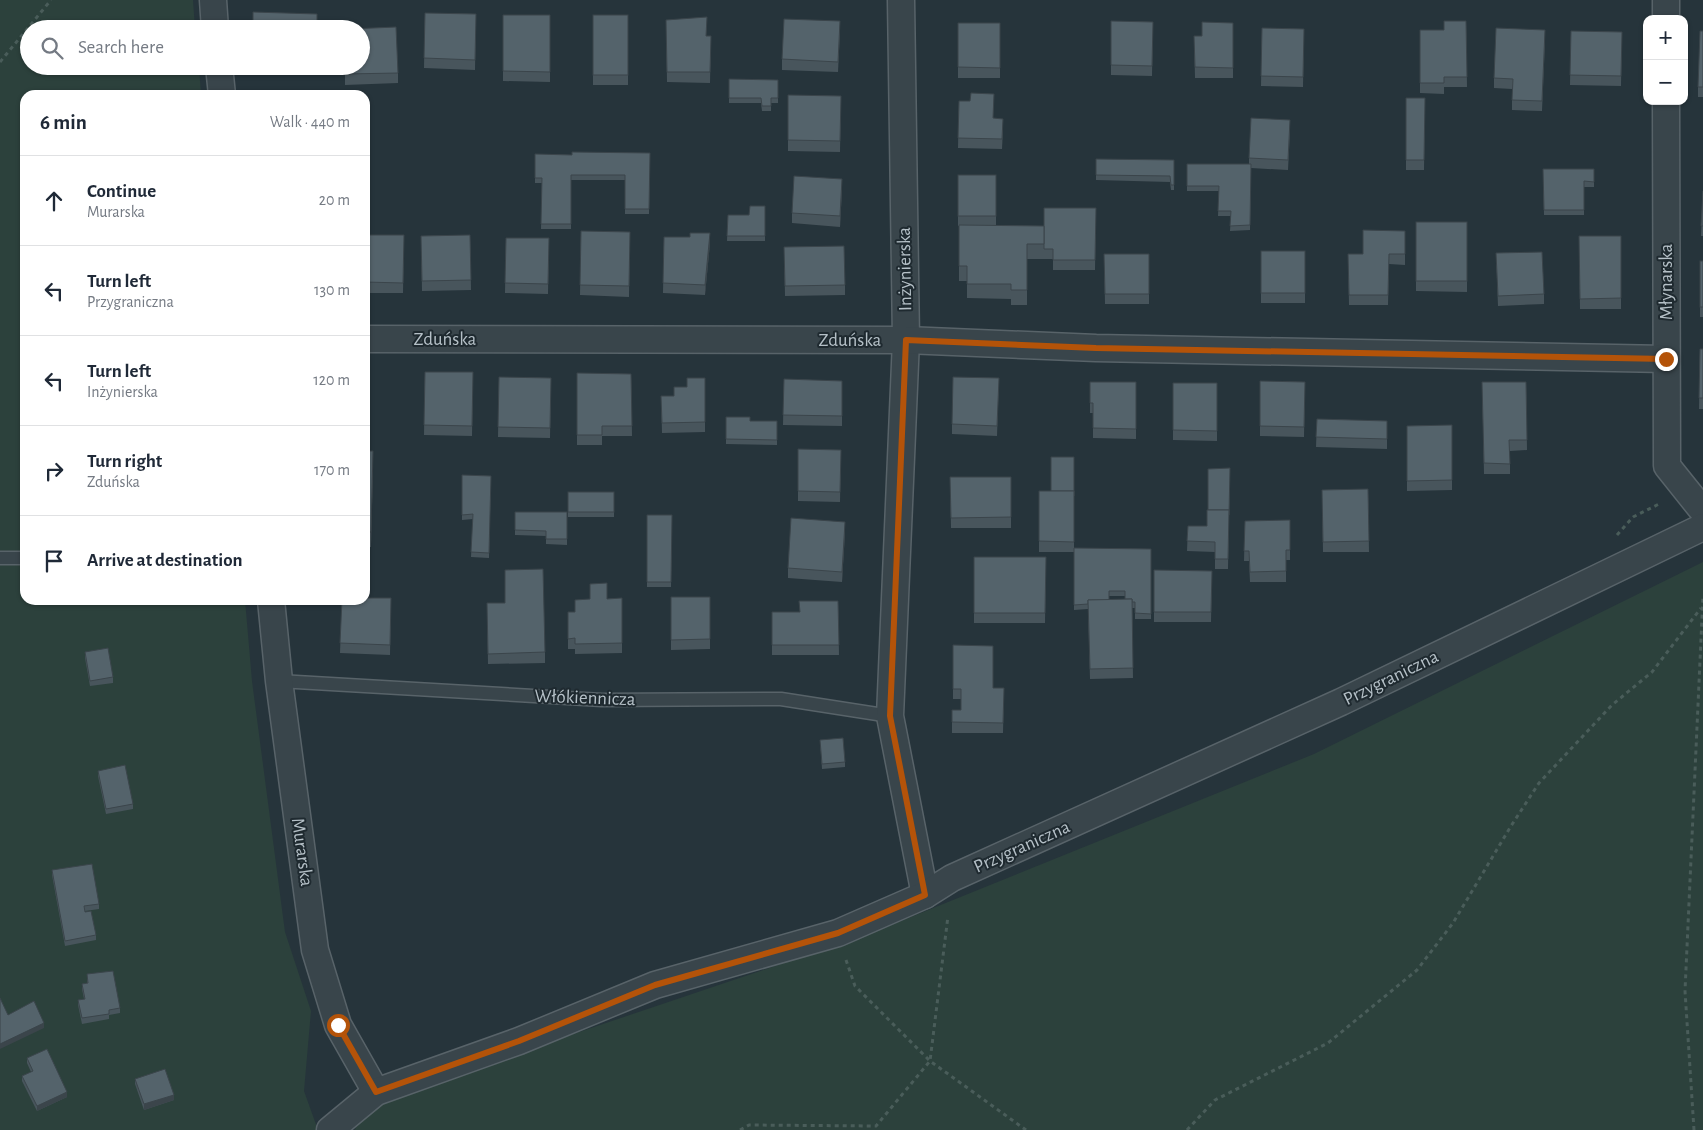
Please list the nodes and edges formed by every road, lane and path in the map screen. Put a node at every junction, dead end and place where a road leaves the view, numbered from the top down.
1 (51, 0) edge
2 (212, 0) edge
3 (901, 0) edge
4 (1666, 0) edge
5 (1666, 15) edge
6 (35, 20) edge
7 (214, 20) edge
8 (20, 38) edge
9 (0, 62) edge
10 (220, 75) edge
11 (221, 90) edge
12 (1666, 105) edge
13 (370, 339) edge
14 (906, 340) junction
15 (1666, 359) junction
16 (1703, 511) edge
17 (1703, 526) edge
18 (0, 558) edge
19 (20, 558) edge
20 (1703, 595) edge
21 (271, 605) edge
22 (1701, 608) junction
23 (279, 681) junction
24 (890, 716) junction
25 (952, 878) junction
26 (925, 895) junction
27 (838, 933) junction
28 (930, 1061) junction
29 (376, 1092) junction
30 (330, 1130) edge
31 (740, 1130) edge
32 (1026, 1130) edge
33 (1187, 1130) edge
34 (1694, 1130) edge

1 - 6 path
2 - 7 street
3 - 14 street, Inżynierska
4 - 5 street
8 - 9 path
10 - 11 street
12 - 15 street, Młynarska
13 - 14 street, Zduńska
14 - 15 street, Zduńska
14 - 24 street, Inżynierska
15 - 16 street, Młynarska
17 - 25 street, Przygraniczna
18 - 19 lane
20 - 22 path
21 - 23 street, Murarska
22 - 33 path
22 - 34 path
23 - 24 lane, Włókiennicza
23 - 29 street, Murarska
24 - 26 street, Inżynierska
25 - 26 street, Przygraniczna
25 - 28 path
26 - 27 street, Przygraniczna
27 - 28 path
27 - 29 street, Przygraniczna
28 - 31 path
28 - 32 path
29 - 30 street, Przygraniczna

